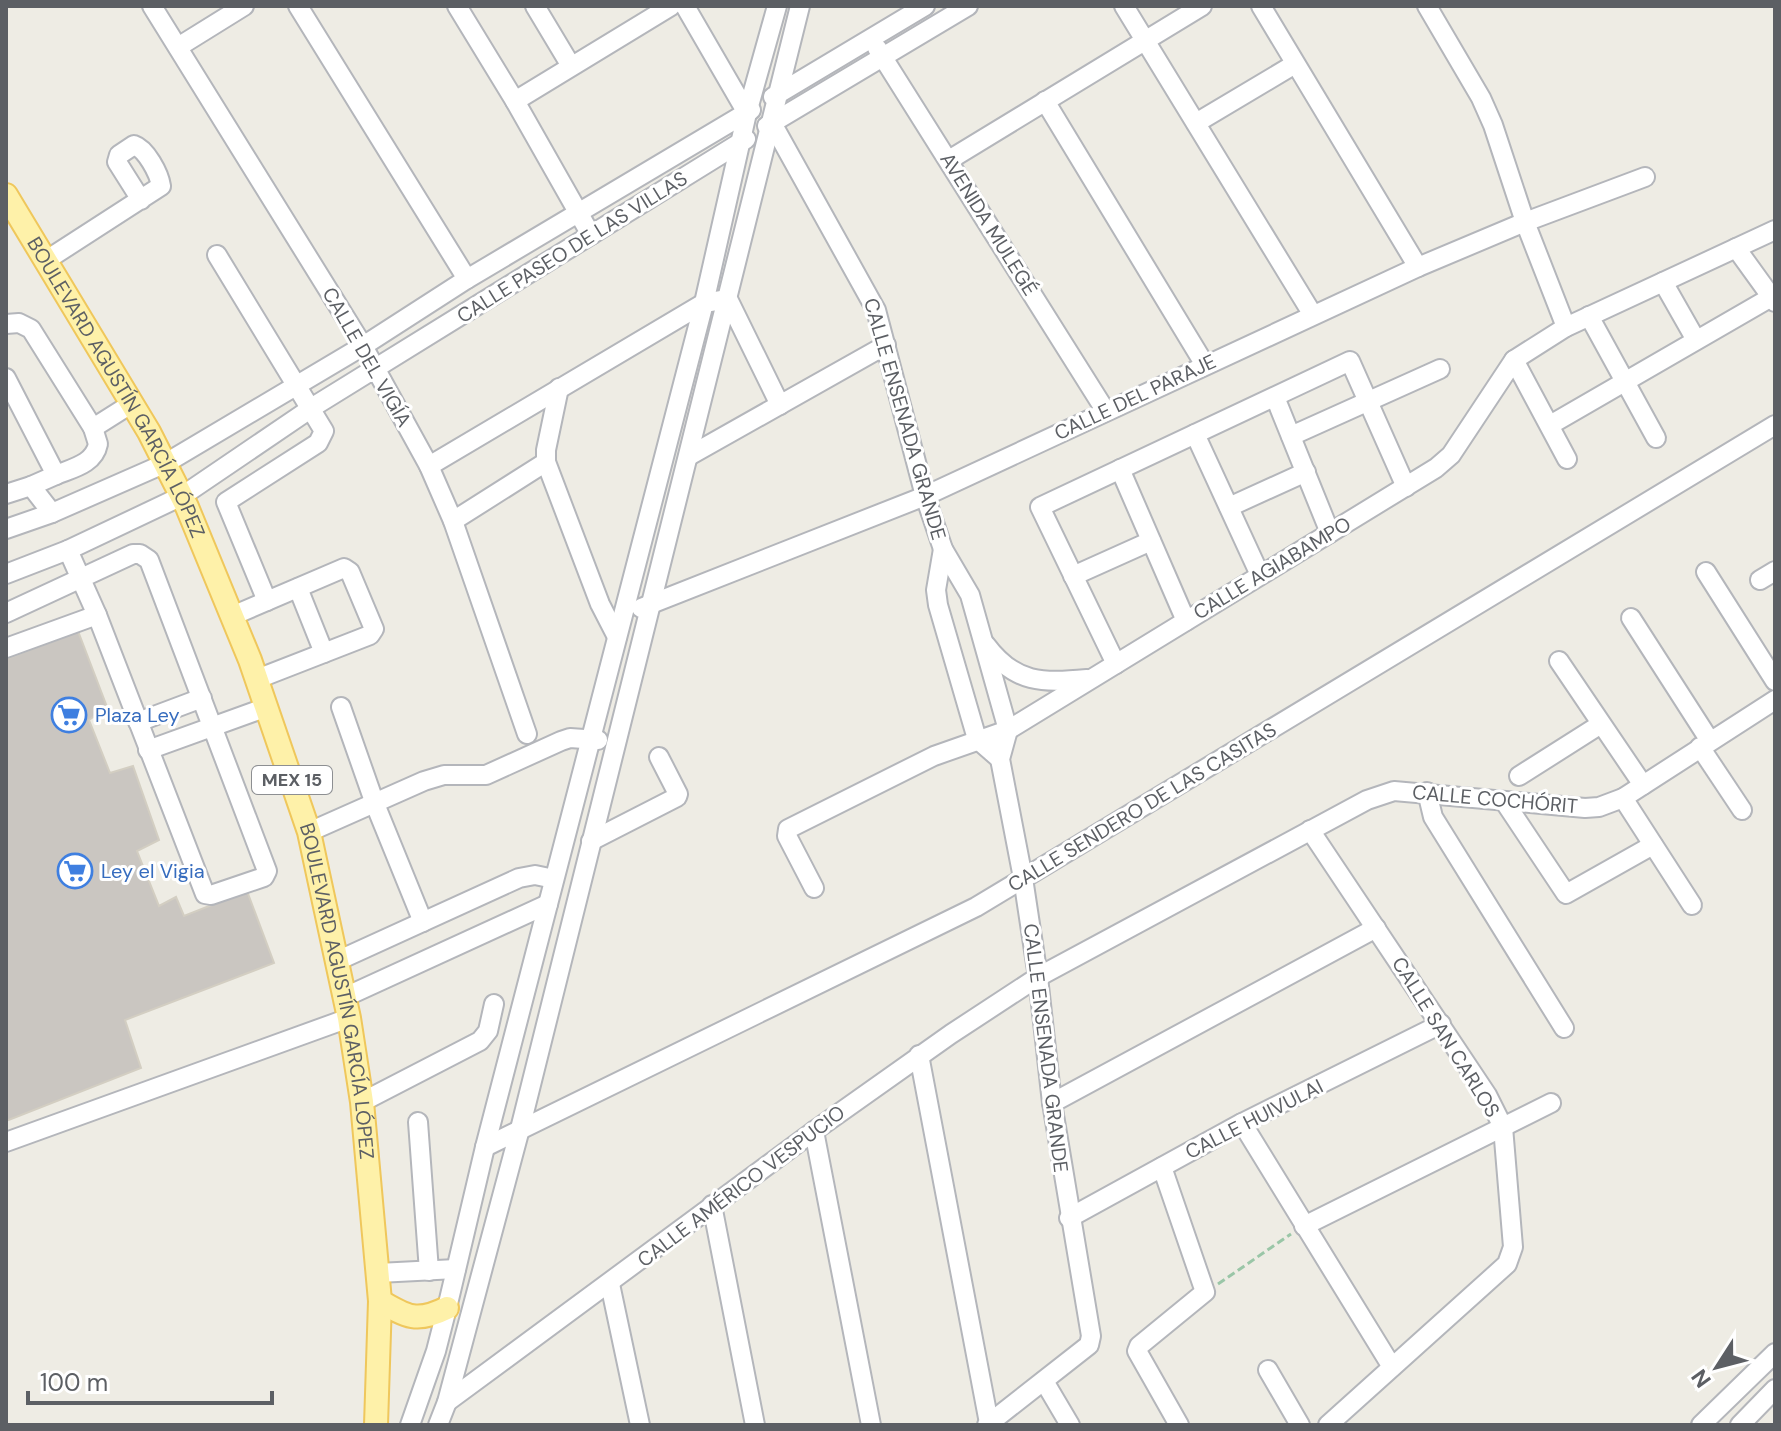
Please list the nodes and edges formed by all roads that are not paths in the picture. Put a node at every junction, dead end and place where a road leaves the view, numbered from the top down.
1 (152, 6) edge
2 (244, 6) edge
3 (298, 6) edge
4 (457, 6) edge
5 (535, 6) edge
6 (671, 6) edge
7 (685, 6) edge
8 (777, 6) edge
9 (800, 6) edge
10 (925, 6) edge
11 (968, 6) edge
12 (1124, 6) edge
13 (1202, 6) edge
14 (1261, 6) edge
15 (1427, 6) edge
16 (871, 39) junction
17 (1145, 40) junction
18 (178, 47) junction
19 (883, 57) junction
20 (1295, 64) junction
21 (571, 66) junction
22 (777, 94) junction
23 (515, 101) junction
24 (1045, 101) junction
25 (747, 113) junction
26 (772, 123) junction
27 (1196, 123) junction
28 (741, 143) junction
29 (949, 160) junction
30 (1645, 177) dead end
31 (6, 195) edge
32 (141, 200) dead end
33 (578, 212) junction
34 (1525, 222) junction
35 (1775, 230) edge
36 (591, 235) junction
37 (1736, 248) junction
38 (217, 255) dead end
39 (45, 261) junction
40 (1418, 267) junction
41 (467, 279) junction
42 (1663, 282) junction
43 (1774, 298) edge
44 (728, 299) junction
45 (704, 303) junction
46 (1313, 315) junction
47 (1589, 316) junction
48 (6, 324) edge
49 (1566, 327) junction
50 (1696, 340) junction
51 (886, 345) junction
52 (363, 346) junction
53 (1514, 360) junction
54 (1205, 365) junction
55 (376, 368) junction
56 (1440, 369) dead end
57 (6, 378) edge
58 (1625, 381) junction
59 (297, 385) junction
60 (559, 388) junction
61 (1275, 397) junction
62 (1368, 401) junction
63 (131, 404) junction
64 (780, 405) junction
65 (310, 409) junction
66 (1105, 410) junction
67 (1550, 425) junction
68 (1775, 425) edge
69 (93, 428) junction
70 (1195, 434) junction
71 (1291, 436) junction
72 (1656, 438) dead end
73 (689, 456) junction
74 (1567, 459) dead end
75 (546, 462) junction
76 (166, 463) junction
77 (429, 466) junction
78 (1120, 469) junction
79 (1306, 472) junction
80 (56, 475) junction
81 (31, 486) junction
82 (1406, 487) junction
83 (6, 494) edge
84 (182, 496) junction
85 (925, 496) junction
86 (1229, 507) junction
87 (52, 513) junction
88 (453, 521) junction
89 (6, 529) edge
90 (1330, 533) junction
91 (1151, 541) junction
92 (943, 549) junction
93 (68, 550) junction
94 (1706, 572) dead end
95 (6, 574) edge
96 (1260, 575) junction
97 (1073, 576) junction
98 (81, 578) junction
99 (298, 588) junction
100 (267, 601) junction
101 (650, 606) junction
102 (623, 612) junction
103 (6, 613) edge
104 (97, 615) junction
105 (232, 616) junction
106 (1631, 618) dead end
107 (1186, 621) junction
108 (617, 637) junction
109 (983, 642) junction
110 (6, 648) edge
111 (324, 653) junction
112 (1559, 661) dead end
113 (1116, 664) junction
114 (257, 679) junction
115 (1090, 679) junction
116 (1775, 681) edge
117 (202, 698) junction
118 (1773, 705) edge
119 (267, 707) junction
120 (341, 707) dead end
121 (138, 722) junction
122 (1601, 724) junction
123 (213, 727) junction
124 (1008, 730) junction
125 (527, 734) dead end
126 (590, 739) junction
127 (977, 739) junction
128 (615, 742) junction
129 (1705, 744) junction
130 (148, 750) junction
131 (659, 757) dead end
132 (1000, 759) junction
133 (1519, 776) dead end
134 (1643, 785) junction
135 (1427, 792) junction
136 (1623, 798) junction
137 (1504, 801) junction
138 (375, 804) junction
139 (1742, 810) dead end
140 (1310, 830) junction
141 (309, 832) junction
142 (591, 841) junction
143 (1653, 845) junction
144 (1023, 878) junction
145 (554, 879) junction
146 (814, 888) dead end
147 (548, 904) junction
148 (1692, 905) dead end
149 (423, 922) junction
150 (1376, 928) junction
151 (337, 961) junction
152 (1038, 977) junction
153 (494, 1004) dead end
154 (347, 1008) junction
155 (1441, 1024) junction
156 (1564, 1028) dead end
157 (919, 1055) junction
158 (362, 1102) junction
159 (1052, 1103) junction
160 (1551, 1103) dead end
161 (418, 1122) dead end
162 (1242, 1123) junction
163 (1503, 1127) junction
164 (520, 1129) junction
165 (814, 1131) junction
166 (6, 1142) edge
167 (485, 1147) junction
168 (1162, 1167) junction
169 (712, 1205) junction
170 (1069, 1218) junction
171 (1304, 1226) junction
172 (456, 1269) junction
173 (429, 1271) junction
174 (378, 1273) junction
175 (610, 1284) junction
176 (380, 1301) junction
177 (447, 1308) junction
178 (1775, 1353) edge
179 (1392, 1367) junction
180 (1268, 1370) dead end
181 (1044, 1381) junction
182 (1775, 1389) edge
183 (447, 1402) junction
184 (988, 1424) edge
185 (376, 1425) edge
186 (410, 1425) edge
187 (438, 1425) edge
188 (640, 1425) edge
189 (755, 1425) edge
190 (871, 1425) edge
191 (1070, 1425) edge
192 (1179, 1425) edge
193 (1300, 1425) edge
194 (1328, 1425) edge
195 (1701, 1425) edge
196 (1740, 1425) edge

1 - 18 street, CALLE DEL VIGÍA
2 - 18 street
3 - 41 street
4 - 23 street
5 - 21 street
6 - 21 street
7 - 25 street
8 - 25 street
9 - 22 street
10 - 16 street, CALLE PASEO DE LAS VILLAS
11 - 19 street, CALLE PASEO DE LAS VILLAS
12 - 17 street
13 - 17 street
14 - 20 street
15 - 34 street
16 - 19 street, AVENIDA MULEGÉ
16 - 22 street, CALLE PASEO DE LAS VILLAS
17 - 24 street
17 - 27 street
18 - 52 street, CALLE DEL VIGÍA
19 - 26 street, CALLE PASEO DE LAS VILLAS
19 - 29 street, AVENIDA MULEGÉ
20 - 27 street
20 - 40 street
21 - 23 street
22 - 25 street, CALLE PASEO DE LAS VILLAS
22 - 26 street
23 - 33 street
24 - 29 street
24 - 54 street
25 - 28 street
25 - 33 street, CALLE PASEO DE LAS VILLAS
26 - 28 street, CALLE PASEO DE LAS VILLAS
26 - 44 street
26 - 51 street, CALLE ENSENADA GRANDE
27 - 46 street
28 - 36 street, CALLE PASEO DE LAS VILLAS
28 - 45 street
29 - 66 street, AVENIDA MULEGÉ
30 - 34 street, CALLE DEL PARAJE
31 - 39 main road, BOULEVARD AGUSTÍN GARCÍA LÓPEZ / MEX 15
32 - 39 street
33 - 36 street
33 - 41 street, CALLE PASEO DE LAS VILLAS
34 - 40 street, CALLE DEL PARAJE
34 - 49 street
35 - 37 street, CALLE AGIABAMPO
36 - 55 street, CALLE PASEO DE LAS VILLAS
37 - 42 street, CALLE AGIABAMPO
37 - 43 street
38 - 59 street
39 - 63 main road, BOULEVARD AGUSTÍN GARCÍA LÓPEZ / MEX 15
40 - 46 street, CALLE DEL PARAJE
41 - 52 street, CALLE PASEO DE LAS VILLAS
42 - 47 street, CALLE AGIABAMPO
42 - 50 street
43 - 50 street
44 - 45 street
44 - 64 street
44 - 73 street
45 - 60 street
45 - 102 street
46 - 54 street, CALLE DEL PARAJE
47 - 49 street, CALLE AGIABAMPO
47 - 58 street
48 - 69 street
49 - 53 street, CALLE AGIABAMPO
50 - 58 street
51 - 64 street
51 - 85 street, CALLE ENSENADA GRANDE
52 - 55 street, CALLE DEL VIGÍA
52 - 59 street, CALLE PASEO DE LAS VILLAS
53 - 67 street
53 - 82 street, CALLE AGIABAMPO
54 - 66 street, CALLE DEL PARAJE
55 - 65 street, CALLE PASEO DE LAS VILLAS
55 - 77 street, CALLE DEL VIGÍA
56 - 62 street
57 - 80 street
58 - 67 street
58 - 72 street
59 - 65 street
59 - 76 street, CALLE PASEO DE LAS VILLAS
60 - 75 street
60 - 77 street
61 - 62 street
61 - 70 street
61 - 71 street
62 - 71 street
62 - 82 street
63 - 69 street
63 - 76 main road, BOULEVARD AGUSTÍN GARCÍA LÓPEZ / MEX 15
64 - 73 street
65 - 84 street, CALLE PASEO DE LAS VILLAS
65 - 100 street
66 - 85 street, CALLE DEL PARAJE
67 - 74 street
68 - 144 street, CALLE SENDERO DE LAS CASITAS
69 - 80 street
70 - 78 street
70 - 86 street
71 - 79 street
73 - 101 street
75 - 88 street
75 - 108 street
76 - 84 main road, BOULEVARD AGUSTÍN GARCÍA LÓPEZ / MEX 15
76 - 87 street, CALLE PASEO DE LAS VILLAS
77 - 88 street, CALLE DEL VIGÍA
78 - 91 street
78 - 97 street
79 - 86 street
79 - 90 street
80 - 81 street
81 - 83 street
81 - 87 street
82 - 90 street, CALLE AGIABAMPO
84 - 93 street, CALLE PASEO DE LAS VILLAS
84 - 105 main road, BOULEVARD AGUSTÍN GARCÍA LÓPEZ / MEX 15
85 - 92 street, CALLE ENSENADA GRANDE
85 - 101 street, CALLE DEL PARAJE
86 - 96 street
87 - 89 street, CALLE PASEO DE LAS VILLAS
88 - 125 street, CALLE DEL VIGÍA
90 - 96 street, CALLE AGIABAMPO
91 - 97 street
91 - 107 street
92 - 109 street, CALLE ENSENADA GRANDE
92 - 127 street, CALLE ENSENADA GRANDE
93 - 95 street, CALLE PASEO DE LAS VILLAS
93 - 98 street
94 - 116 street
96 - 107 street, CALLE AGIABAMPO
97 - 113 street
98 - 103 street
98 - 104 street
98 - 117 street
99 - 100 street
99 - 111 street
99 - 111 street
100 - 105 street
101 - 102 street, CALLE DEL PARAJE
101 - 128 street
102 - 108 street
104 - 110 street
104 - 121 street
105 - 114 main road, BOULEVARD AGUSTÍN GARCÍA LÓPEZ / MEX 15
106 - 129 street
107 - 113 street, CALLE AGIABAMPO
108 - 126 street
109 - 115 street
109 - 124 street, CALLE ENSENADA GRANDE
111 - 114 street
112 - 122 street
113 - 115 street, CALLE AGIABAMPO
114 - 119 main road, BOULEVARD AGUSTÍN GARCÍA LÓPEZ / MEX 15
115 - 124 street, CALLE AGIABAMPO
117 - 121 street
117 - 123 street
118 - 129 street, CALLE COCHÓRIT
119 - 123 street
119 - 141 main road, BOULEVARD AGUSTÍN GARCÍA LÓPEZ / MEX 15
120 - 138 street
121 - 130 street
122 - 133 street
122 - 134 street
123 - 130 street
123 - 130 street
124 - 127 street, CALLE AGIABAMPO
124 - 132 street, CALLE ENSENADA GRANDE
126 - 128 street
126 - 138 street
126 - 145 street
127 - 132 street
127 - 146 street, CALLE AGIABAMPO
128 - 142 street
129 - 134 street, CALLE COCHÓRIT
129 - 139 street
131 - 142 street
132 - 144 street, CALLE ENSENADA GRANDE
134 - 136 street, CALLE COCHÓRIT
135 - 137 street, CALLE COCHÓRIT
135 - 140 street, CALLE COCHÓRIT
135 - 156 street
136 - 137 street, CALLE COCHÓRIT
136 - 143 street
137 - 143 street
138 - 141 street
138 - 149 street
140 - 150 street, CALLE SAN CARLOS
140 - 152 street, CALLE COCHÓRIT
141 - 151 main road, BOULEVARD AGUSTÍN GARCÍA LÓPEZ / MEX 15
142 - 164 street
143 - 148 street
144 - 152 street, CALLE ENSENADA GRANDE
144 - 164 street, CALLE SENDERO DE LAS CASITAS
145 - 147 street
145 - 149 street
147 - 154 street
147 - 167 street
149 - 151 street
150 - 155 street, CALLE SAN CARLOS
150 - 159 street
151 - 154 main road, BOULEVARD AGUSTÍN GARCÍA LÓPEZ / MEX 15
152 - 157 street, CALLE AMÉRICO VESPUCIO
152 - 159 street, CALLE ENSENADA GRANDE
153 - 158 street
154 - 158 main road, BOULEVARD AGUSTÍN GARCÍA LÓPEZ / MEX 15
154 - 166 street
155 - 162 street, CALLE HUIVULAI
155 - 163 street, CALLE SAN CARLOS
157 - 165 street, CALLE AMÉRICO VESPUCIO
157 - 184 street
158 - 174 main road, BOULEVARD AGUSTÍN GARCÍA LÓPEZ / MEX 15
159 - 170 street, CALLE ENSENADA GRANDE
160 - 163 street
161 - 173 street
162 - 168 street, CALLE HUIVULAI
162 - 171 street
163 - 171 street
163 - 179 street, CALLE SAN CARLOS
164 - 167 street, CALLE SENDERO DE LAS CASITAS
164 - 183 street
165 - 169 street, CALLE AMÉRICO VESPUCIO
165 - 190 street
167 - 172 street
168 - 170 street, CALLE HUIVULAI
168 - 192 street
169 - 175 street, CALLE AMÉRICO VESPUCIO
169 - 189 street
170 - 181 street, CALLE ENSENADA GRANDE
171 - 179 street
172 - 173 street
172 - 177 street
173 - 174 street
174 - 176 main road, BOULEVARD AGUSTÍN GARCÍA LÓPEZ / MEX 15
175 - 183 street, CALLE AMÉRICO VESPUCIO
175 - 188 street
176 - 177 main road
176 - 185 main road, BOULEVARD AGUSTÍN GARCÍA LÓPEZ / MEX 15
177 - 186 street
178 - 195 street
179 - 194 street, CALLE SAN CARLOS
180 - 193 street
181 - 184 street
181 - 191 street
182 - 196 street
183 - 187 street

